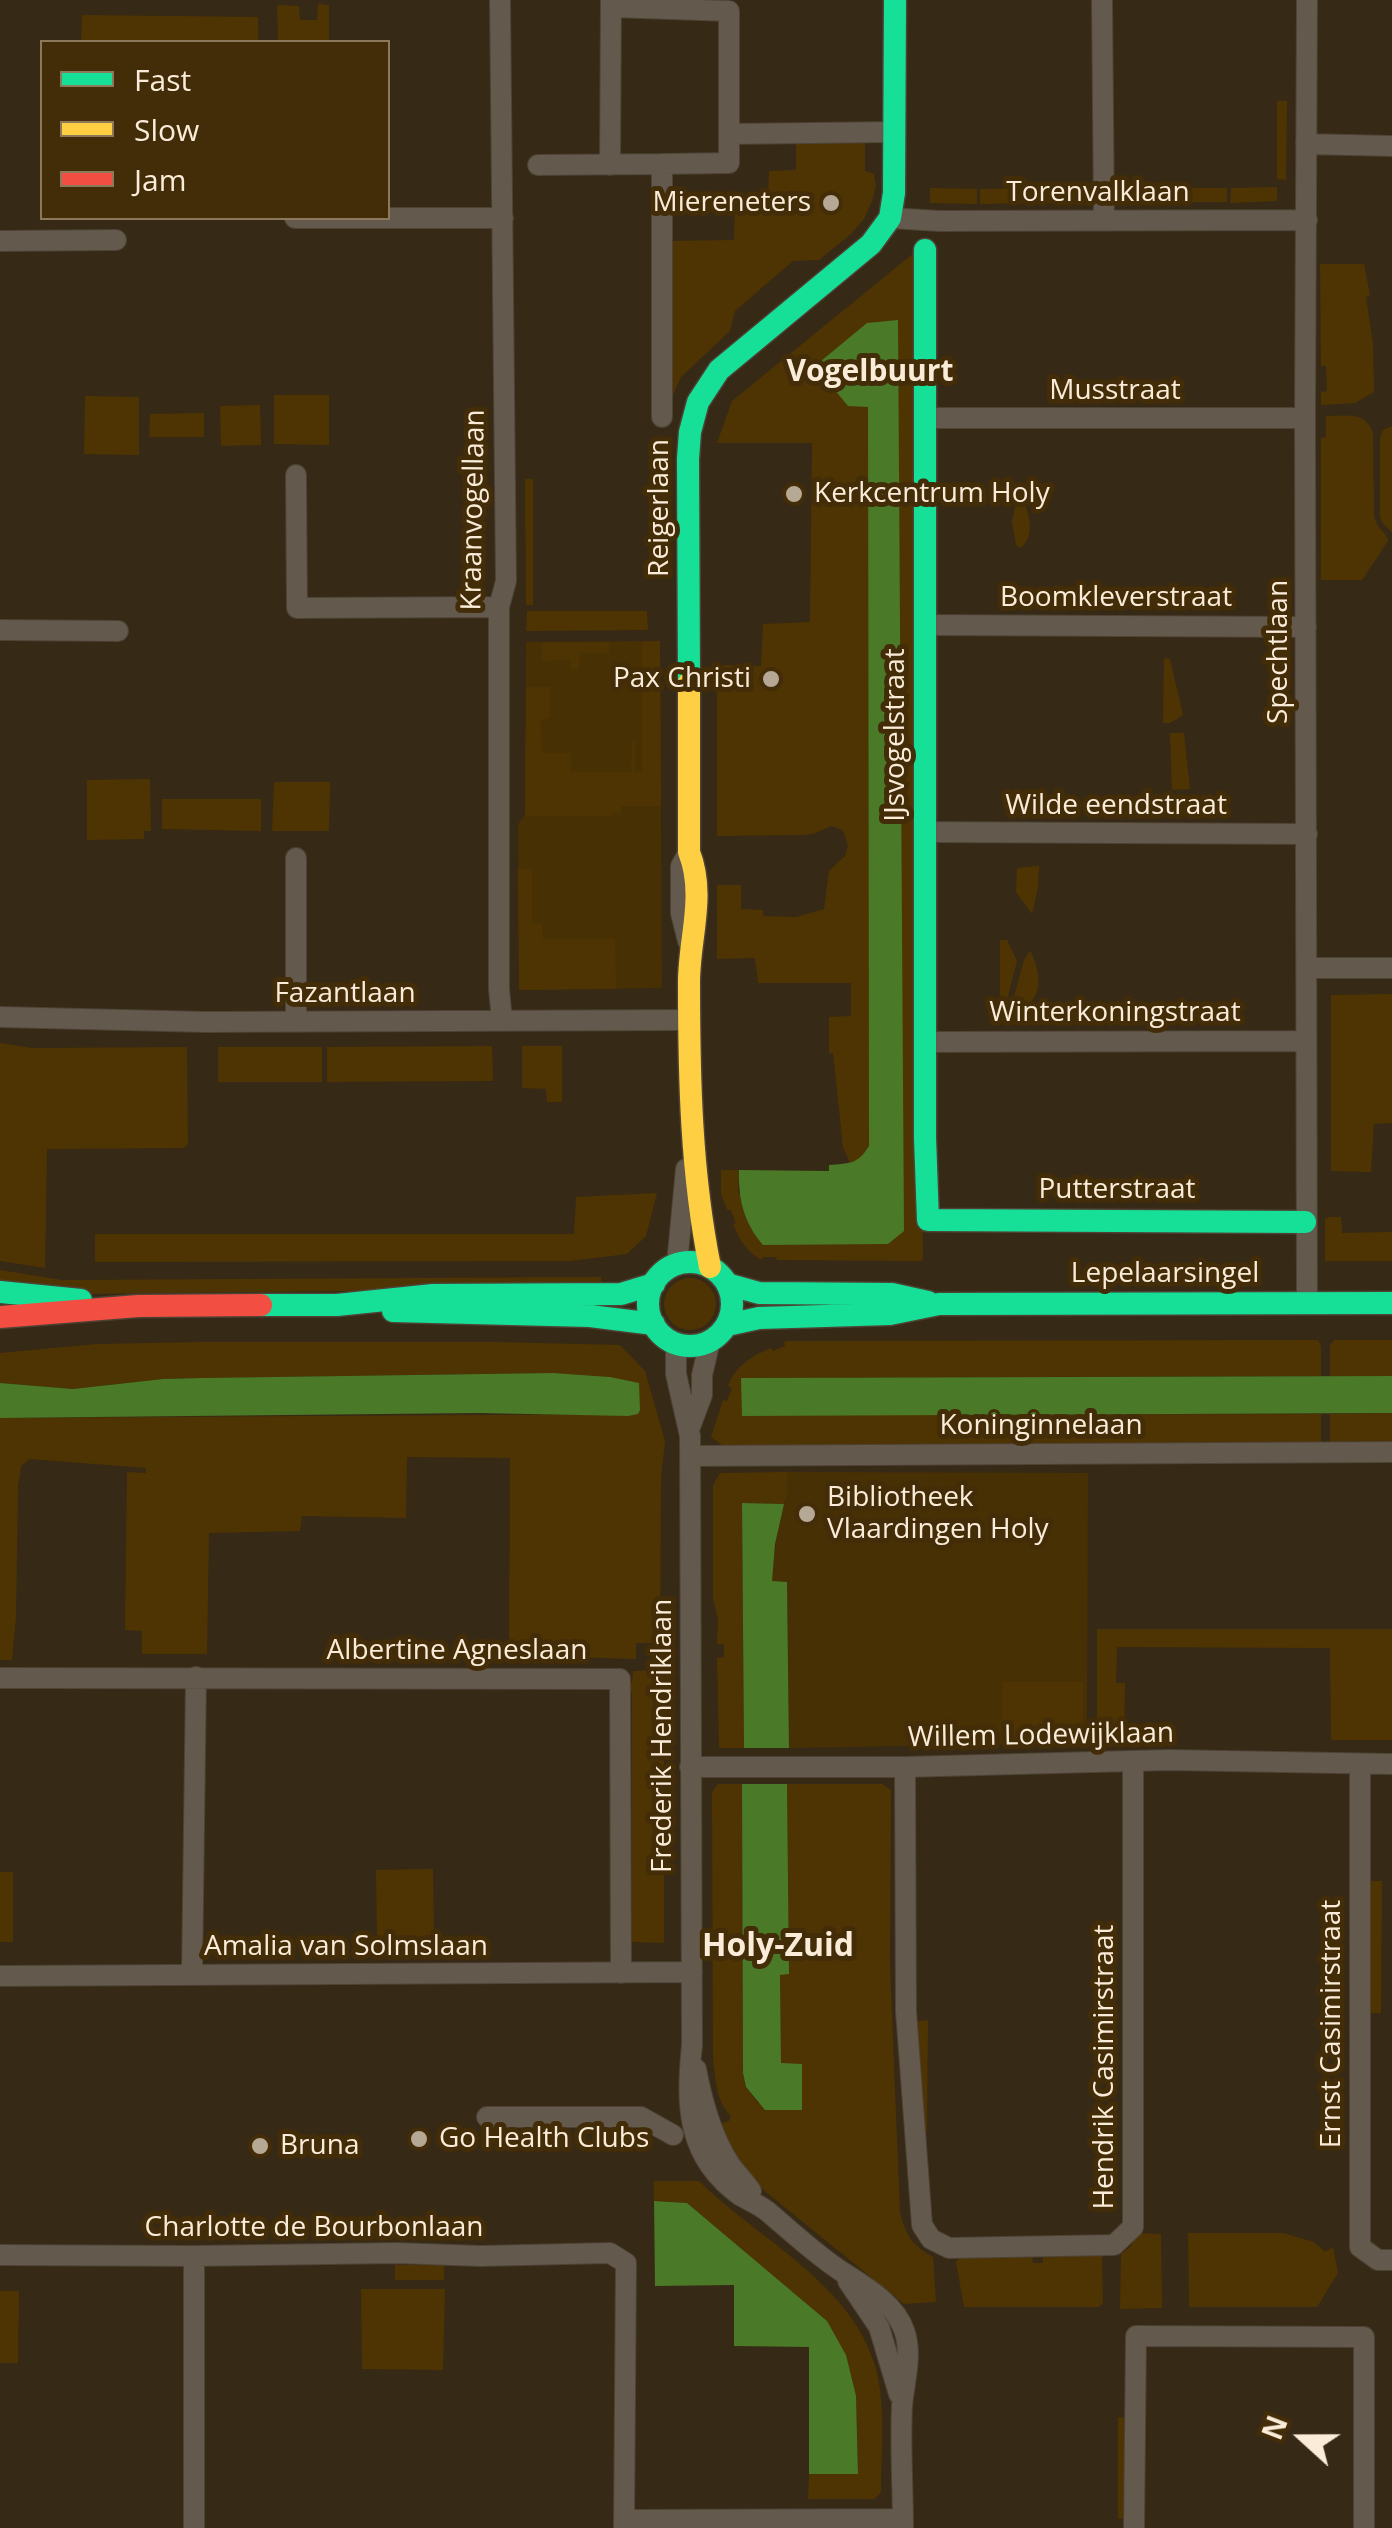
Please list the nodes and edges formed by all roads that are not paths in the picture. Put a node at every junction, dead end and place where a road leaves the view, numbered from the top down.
1 (500, 0) edge
2 (895, 0) edge
3 (1102, 0) edge
4 (1308, 0) edge
5 (611, 4) edge
6 (894, 132) junction
7 (729, 134) junction
8 (1306, 144) junction
9 (1392, 146) edge
10 (662, 164) junction
11 (538, 165) dead end
12 (610, 165) junction
13 (390, 218) edge
14 (502, 218) junction
15 (890, 218) junction
16 (1104, 220) junction
17 (1307, 220) junction
18 (116, 240) dead end
19 (0, 241) edge
20 (925, 250) dead end
21 (662, 418) dead end
22 (926, 418) junction
23 (1305, 418) junction
24 (296, 475) dead end
25 (499, 607) junction
26 (927, 624) junction
27 (1306, 626) junction
28 (0, 630) edge
29 (118, 631) dead end
30 (926, 832) junction
31 (1306, 834) junction
32 (296, 858) dead end
33 (1307, 968) junction
34 (1392, 968) edge
35 (0, 1017) edge
36 (689, 1020) junction
37 (502, 1021) junction
38 (296, 1022) junction
39 (1304, 1040) junction
40 (926, 1042) junction
41 (690, 1128) junction
42 (928, 1220) joint
43 (1306, 1222) junction
44 (676, 1264) junction
45 (710, 1267) junction
46 (654, 1284) junction
47 (728, 1284) junction
48 (0, 1292) edge
49 (1392, 1303) edge
50 (337, 1304) junction
51 (939, 1304) junction
52 (1307, 1304) junction
53 (138, 1306) junction
54 (0, 1317) edge
55 (654, 1324) junction
56 (718, 1333) junction
57 (676, 1343) junction
58 (690, 1428) junction
59 (1392, 1452) edge
60 (690, 1456) junction
61 (196, 1677) junction
62 (0, 1678) edge
63 (1133, 1761) junction
64 (1360, 1764) junction
65 (1392, 1764) edge
66 (690, 1766) junction
67 (905, 1767) junction
68 (621, 1972) junction
69 (692, 1972) junction
70 (192, 1975) junction
71 (0, 1976) edge
72 (488, 2116) dead end
73 (673, 2135) dead end
74 (0, 2254) edge
75 (194, 2256) junction
76 (1392, 2260) edge
77 (624, 2524) edge
78 (903, 2524) edge
79 (194, 2528) edge
80 (1134, 2528) edge
81 (1364, 2528) edge

1 - 14 street, Kraanvogellaan
2 - 6 street
3 - 16 street
4 - 8 street, Spechtlaan
5 - 7 street
5 - 12 street
6 - 7 street
6 - 15 street
7 - 10 street
8 - 9 street
8 - 17 street, Spechtlaan
10 - 12 street
10 - 21 street, Reigerlaan
11 - 12 street
13 - 14 street
14 - 25 street, Kraanvogellaan
15 - 16 street, Torenvalklaan
15 - 36 street, Reigerlaan
16 - 17 street, Torenvalklaan
17 - 23 street, Spechtlaan
18 - 19 street
20 - 22 street, IJsvogelstraat
22 - 23 street, Musstraat
22 - 26 street, IJsvogelstraat
23 - 27 street, Spechtlaan
24 - 25 street
25 - 37 street, Kraanvogellaan
26 - 27 street, Boomkleverstraat
26 - 30 street, IJsvogelstraat
27 - 31 street, Spechtlaan
28 - 29 street
30 - 31 street, Wilde eendstraat
30 - 40 street, IJsvogelstraat
31 - 33 street, Spechtlaan
32 - 38 street
33 - 34 street
33 - 39 street, Spechtlaan
35 - 38 street, Fazantlaan
36 - 37 street, Fazantlaan
36 - 41 street, Reigerlaan
37 - 38 street, Fazantlaan
39 - 40 street, Winterkoningstraat
39 - 43 street, Spechtlaan
40 - 42 street, IJsvogelstraat
41 - 44 street, Reigerlaan
41 - 45 street, Reigerlaan
42 - 43 street, Putterstraat
43 - 52 street, Spechtlaan
44 - 45 street
44 - 46 street
45 - 47 street
46 - 50 street
46 - 55 street
47 - 51 street, Lepelaarsingel
47 - 56 street
48 - 53 street
49 - 52 street, Lepelaarsingel
50 - 53 street
50 - 55 street
51 - 52 street, Lepelaarsingel
51 - 56 street, Lepelaarsingel
53 - 54 street
55 - 57 street
56 - 57 street
56 - 58 street, Frederik Hendriklaan
57 - 58 street, Frederik Hendriklaan
58 - 60 street, Frederik Hendriklaan
59 - 60 street, Koninginnelaan
60 - 66 street, Frederik Hendriklaan
61 - 62 street, Albertine Agneslaan
61 - 68 street, Albertine Agneslaan
61 - 70 street
63 - 64 street, Willem Lodewijklaan
63 - 67 street, Willem Lodewijklaan
63 - 67 street, Hendrik Casimirstraat
64 - 65 street, Willem Lodewijklaan
64 - 76 street, Ernst Casimirstraat
66 - 67 street, Willem Lodewijklaan
66 - 69 street, Frederik Hendriklaan
68 - 69 street, Amalia van Solmslaan
68 - 70 street, Amalia van Solmslaan
69 - 78 street, Frederik Hendriklaan
70 - 71 street, Amalia van Solmslaan
72 - 73 street
74 - 75 street, Charlotte de Bourbonlaan
75 - 77 street, Charlotte de Bourbonlaan
75 - 79 street
77 - 78 street
80 - 81 street

